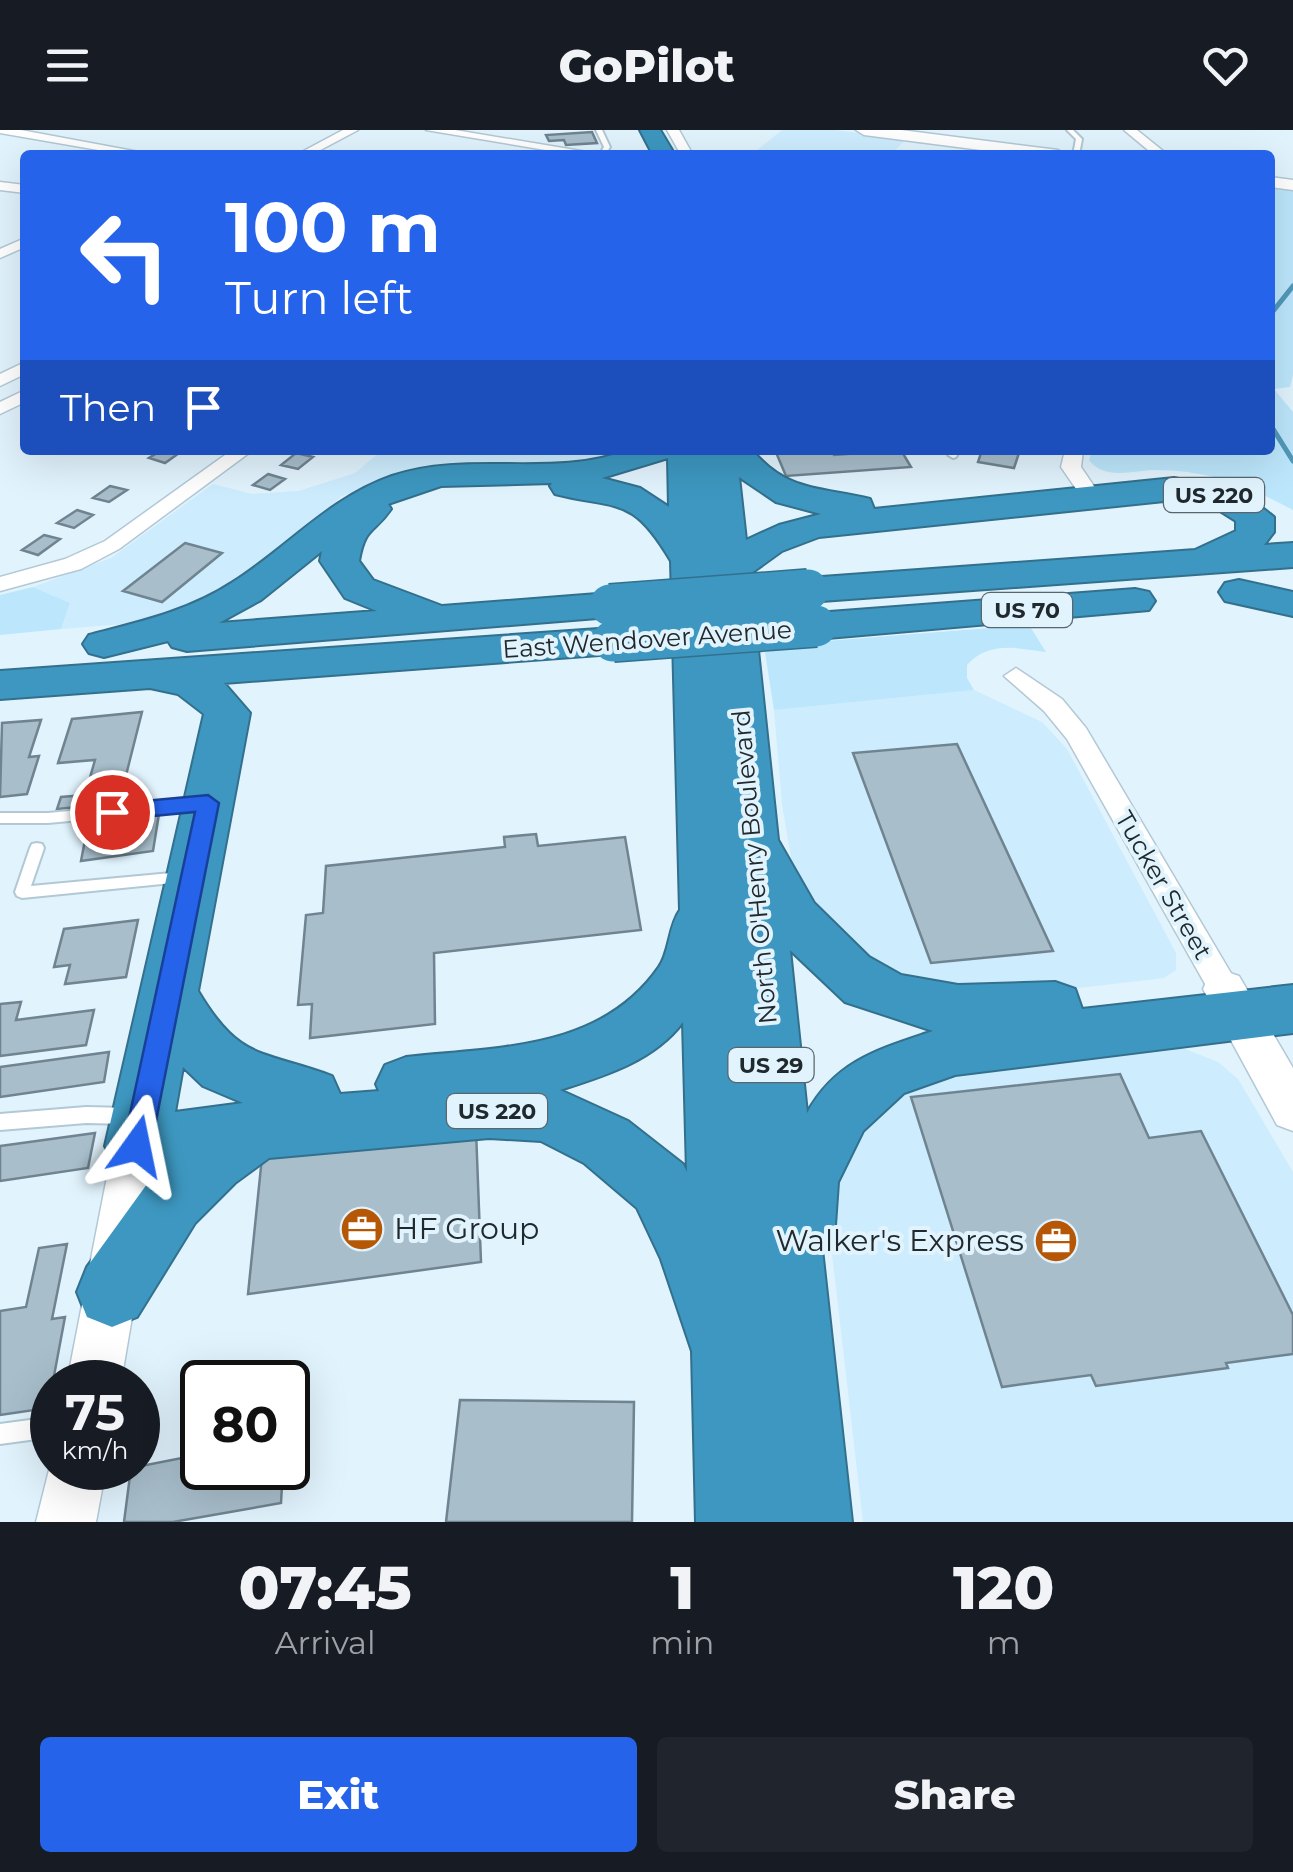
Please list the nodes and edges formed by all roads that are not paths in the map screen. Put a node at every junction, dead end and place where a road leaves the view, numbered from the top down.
1 (0, 130) edge
2 (352, 130) edge
3 (432, 130) edge
4 (864, 130) edge
5 (1130, 130) edge
6 (923, 134) edge
7 (119, 150) edge
8 (312, 150) edge
9 (567, 150) edge
10 (987, 150) edge
11 (1156, 150) edge
12 (237, 455) edge
13 (648, 455) edge
14 (686, 455) edge
15 (719, 455) edge
16 (739, 455) edge
17 (1082, 477) edge
18 (1293, 518) edge
19 (1293, 555) edge
20 (1200, 562) junction
21 (709, 568) junction
22 (0, 584) edge
23 (1293, 587) edge
24 (1238, 592) junction
25 (1293, 604) edge
26 (812, 608) junction
27 (480, 616) junction
28 (612, 623) junction
29 (104, 644) junction
30 (0, 652) edge
31 (377, 660) junction
32 (148, 674) junction
33 (1016, 676) dead end
34 (0, 685) edge
35 (214, 778) junction
36 (750, 816) junction
37 (0, 818) edge
38 (37, 848) dead end
39 (193, 876) junction
40 (706, 892) junction
41 (1293, 981) edge
42 (170, 996) junction
43 (1252, 1005) edge
44 (310, 1095) junction
45 (1293, 1110) edge
46 (0, 1122) edge
47 (258, 1130) junction
48 (140, 1131) junction
49 (112, 1292) junction
50 (793, 1314) junction
51 (727, 1349) junction
52 (98, 1360) edge
53 (30, 1430) edge
54 (0, 1434) edge
55 (73, 1490) edge
56 (66, 1522) edge
57 (736, 1522) edge
58 (812, 1522) edge

1 - 7 street
2 - 8 street
3 - 9 street
4 - 6 street
5 - 11 street
6 - 10 street
12 - 22 street
13 - 29 highway
14 - 21 highway, North O'Henry Boulevard / US 29
15 - 21 highway, North O'Henry Boulevard / US 29
16 - 17 highway
17 - 18 highway
17 - 20 highway, US 220
17 - 21 highway, US 220
19 - 20 highway, East Wendover Avenue / US 70
20 - 26 highway, East Wendover Avenue / US 70
21 - 27 highway
21 - 36 highway, North O'Henry Boulevard / US 29
21 - 40 highway, North O'Henry Boulevard / US 29
23 - 24 highway, East Wendover Avenue / US 70
24 - 25 highway
24 - 26 highway, East Wendover Avenue / US 70
26 - 28 highway, East Wendover Avenue / US 70, bridge
27 - 28 highway, East Wendover Avenue / US 70
27 - 29 highway, East Wendover Avenue / US 70
28 - 31 highway, East Wendover Avenue / US 70
29 - 30 highway, East Wendover Avenue / US 70
31 - 32 highway, East Wendover Avenue / US 70
31 - 35 highway
32 - 34 highway, East Wendover Avenue / US 70
32 - 35 highway
33 - 43 street, Tucker Street
35 - 37 lane
35 - 39 highway
36 - 43 highway
36 - 50 highway, North O'Henry Boulevard / US 29
38 - 39 lane
39 - 42 highway
40 - 44 highway
40 - 51 highway, North O'Henry Boulevard / US 29
41 - 43 highway
42 - 44 highway
42 - 48 highway
43 - 45 street, Tucker Street
43 - 50 highway
44 - 48 highway
46 - 48 lane
47 - 48 highway, US 220
47 - 49 highway
47 - 51 highway, US 220
48 - 49 street
49 - 52 street
50 - 58 highway, North O'Henry Boulevard / US 29
51 - 57 highway, North O'Henry Boulevard / US 29
53 - 54 lane
55 - 56 street

